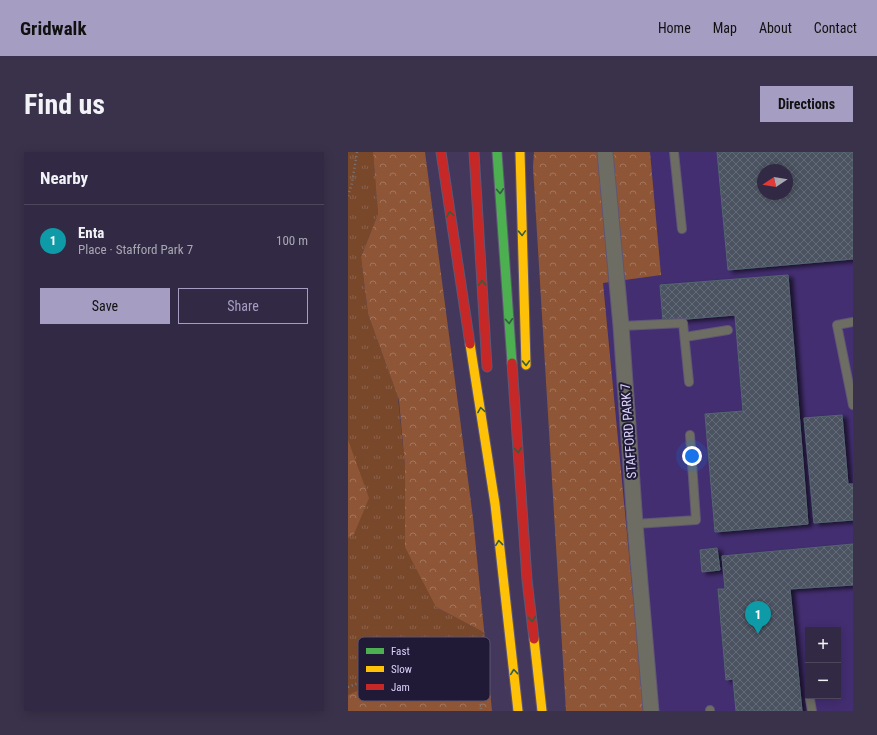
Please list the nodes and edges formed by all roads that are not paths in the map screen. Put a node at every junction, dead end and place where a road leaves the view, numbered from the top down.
1 (441, 152) edge
2 (474, 152) edge
3 (497, 152) edge
4 (520, 152) edge
5 (605, 152) edge
6 (674, 152) edge
7 (682, 229) dead end
8 (853, 322) edge
9 (621, 326) junction
10 (728, 330) dead end
11 (685, 337) junction
12 (527, 374) dead end
13 (488, 379) dead end
14 (689, 382) dead end
15 (853, 405) edge
16 (490, 410) dead end
17 (690, 435) dead end
18 (529, 477) dead end
19 (495, 504) junction
20 (635, 524) junction
21 (527, 580) junction
22 (810, 699) dead end
23 (518, 711) edge
24 (542, 711) edge
25 (651, 711) edge
26 (812, 711) edge

19 -> 1 highway
13 -> 2 highway
3 -> 21 highway
4 -> 12 highway
5 - 9 street, STAFFORD PARK 7
6 - 7 lane
8 - 15 lane
9 - 11 lane
9 - 20 street, STAFFORD PARK 7
10 - 11 lane
11 - 14 lane
16 - 19 highway
17 - 20 lane
18 - 21 highway
23 -> 19 highway
20 - 25 street, STAFFORD PARK 7
21 -> 24 highway
22 - 26 lane

